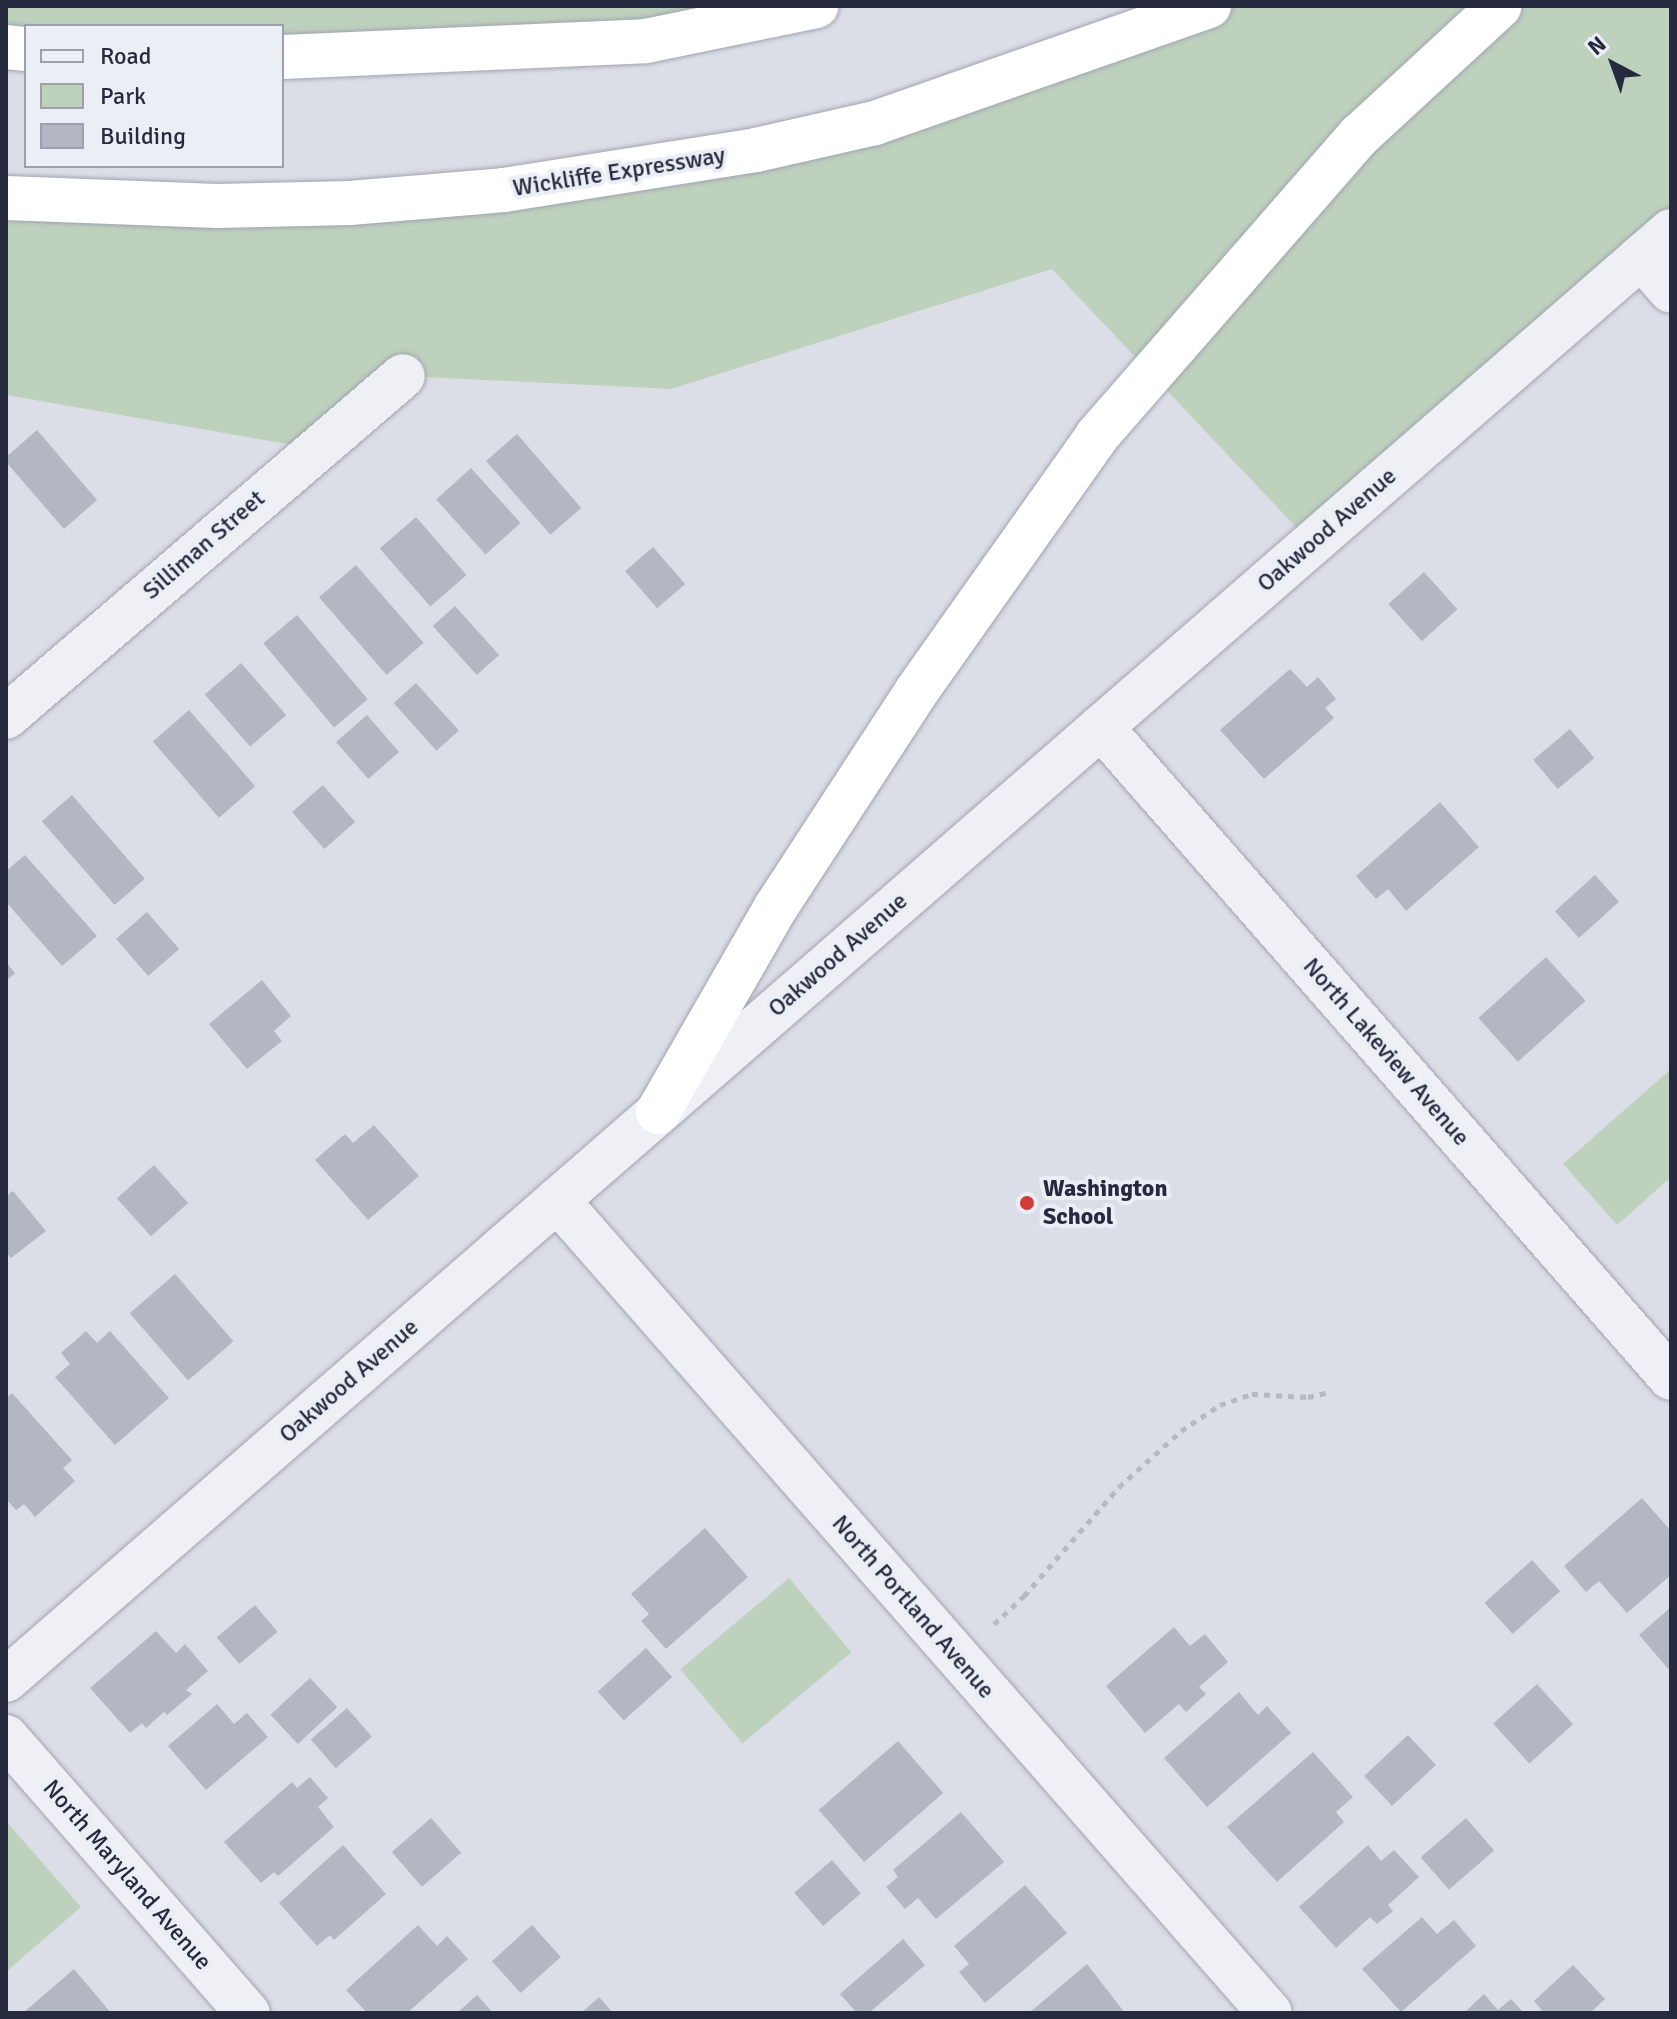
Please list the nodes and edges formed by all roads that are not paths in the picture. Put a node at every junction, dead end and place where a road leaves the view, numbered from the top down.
1 (816, 6) edge
2 (1209, 6) edge
3 (1500, 6) edge
4 (284, 57) edge
5 (6, 198) edge
6 (1656, 244) edge
7 (1671, 291) edge
8 (403, 376) dead end
9 (6, 717) edge
10 (1101, 727) junction
11 (658, 1112) junction
12 (557, 1200) junction
13 (1671, 1378) edge
14 (6, 1680) edge
15 (6, 1737) edge
16 (248, 2013) edge
17 (1270, 2013) edge

1 - 4 highway
2 - 5 highway, Wickliffe Expressway
3 - 11 highway
6 - 7 street
6 - 10 street, Oakwood Avenue
8 - 9 street, Silliman Street
10 - 11 street, Oakwood Avenue
10 - 13 street, North Lakeview Avenue
11 - 12 street, Oakwood Avenue
12 - 14 street, Oakwood Avenue
12 - 17 street, North Portland Avenue
15 - 16 street, North Maryland Avenue

